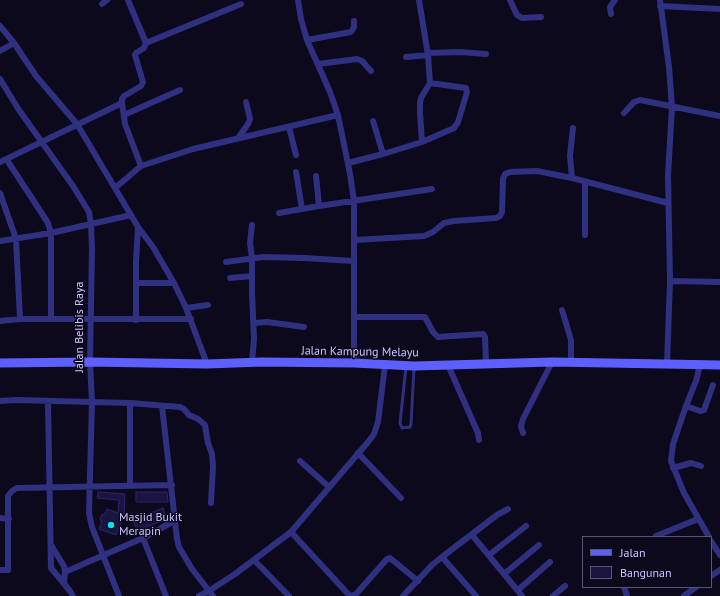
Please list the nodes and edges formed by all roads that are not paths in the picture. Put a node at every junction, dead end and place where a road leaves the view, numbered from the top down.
1 (128, 0) edge
2 (298, 0) edge
3 (419, 0) edge
4 (510, 0) edge
5 (615, 0) edge
6 (660, 3) edge
7 (241, 4) dead end
8 (720, 9) edge
9 (611, 14) dead end
10 (541, 17) dead end
11 (354, 21) dead end
12 (0, 26) edge
13 (307, 40) junction
14 (14, 43) junction
15 (146, 43) junction
16 (0, 51) edge
17 (428, 54) junction
18 (486, 54) dead end
19 (406, 57) dead end
20 (318, 64) junction
21 (371, 71) dead end
22 (0, 79) edge
23 (430, 83) junction
24 (180, 90) dead end
25 (246, 102) dead end
26 (122, 103) junction
27 (672, 107) junction
28 (624, 113) dead end
29 (338, 115) junction
30 (124, 116) junction
31 (720, 116) edge
32 (373, 121) dead end
33 (77, 124) junction
34 (289, 127) junction
35 (573, 128) dead end
36 (238, 138) junction
37 (42, 142) junction
38 (422, 142) junction
39 (383, 154) junction
40 (296, 156) dead end
41 (7, 160) junction
42 (0, 162) edge
43 (348, 163) junction
44 (141, 166) junction
45 (296, 172) dead end
46 (316, 176) dead end
47 (572, 178) junction
48 (585, 182) junction
49 (115, 188) junction
50 (432, 189) dead end
51 (0, 193) edge
52 (354, 201) junction
53 (668, 202) junction
54 (318, 206) junction
55 (302, 209) junction
56 (279, 214) dead end
57 (131, 215) junction
58 (91, 224) junction
59 (252, 225) dead end
60 (138, 227) junction
61 (51, 233) junction
62 (585, 235) dead end
63 (16, 239) junction
64 (355, 240) junction
65 (0, 241) edge
66 (252, 258) junction
67 (226, 262) dead end
68 (354, 262) junction
69 (252, 276) junction
70 (230, 278) dead end
71 (670, 281) junction
72 (720, 282) edge
73 (137, 283) junction
74 (174, 283) junction
75 (208, 305) dead end
76 (186, 308) junction
77 (562, 310) dead end
78 (354, 317) junction
79 (20, 319) junction
80 (51, 319) junction
81 (91, 320) junction
82 (136, 320) junction
83 (191, 320) junction
84 (0, 321) edge
85 (254, 323) junction
86 (304, 327) dead end
87 (90, 362) junction
88 (252, 362) junction
89 (552, 362) junction
90 (0, 363) edge
91 (354, 363) junction
92 (486, 363) junction
93 (571, 363) junction
94 (207, 364) junction
95 (386, 364) junction
96 (448, 364) junction
97 (667, 364) junction
98 (700, 365) junction
99 (720, 365) edge
100 (410, 366) junction
101 (713, 385) dead end
102 (0, 401) edge
103 (48, 402) junction
104 (92, 402) junction
105 (130, 403) junction
106 (162, 406) junction
107 (686, 406) junction
108 (523, 433) dead end
109 (480, 440) dead end
110 (358, 453) junction
111 (300, 461) dead end
112 (701, 466) dead end
113 (673, 468) junction
114 (172, 485) junction
115 (90, 486) junction
116 (130, 486) junction
117 (49, 487) junction
118 (329, 487) junction
119 (401, 498) dead end
120 (211, 503) dead end
121 (508, 509) dead end
122 (0, 518) edge
123 (9, 519) junction
124 (698, 519) junction
125 (176, 520) junction
126 (526, 526) dead end
127 (291, 532) junction
128 (472, 535) junction
129 (656, 536) dead end
130 (708, 536) edge
131 (143, 538) junction
132 (50, 543) junction
133 (712, 543) edge
134 (539, 545) dead end
135 (489, 555) junction
136 (720, 555) edge
137 (104, 556) junction
138 (442, 557) junction
139 (254, 560) junction
140 (550, 562) dead end
141 (0, 570) edge
142 (65, 572) junction
143 (504, 574) junction
144 (418, 581) junction
145 (64, 583) junction
146 (565, 586) dead end
147 (695, 588) edge
148 (518, 590) junction
149 (211, 594) edge
150 (72, 596) edge
151 (119, 596) edge
152 (166, 596) edge
153 (199, 596) edge
154 (289, 596) edge
155 (403, 596) edge
156 (476, 596) edge
157 (522, 596) edge
158 (553, 596) edge
159 (684, 596) edge

1 - 15 street
2 - 13 street
3 - 17 street
4 - 10 street
5 - 9 street
6 - 8 street
6 - 27 street
7 - 15 street
11 - 13 street
12 - 14 street
13 - 20 street
14 - 16 street
14 - 33 street
15 - 26 street
17 - 18 street
17 - 19 street
17 - 23 street
20 - 21 street
20 - 29 street
22 - 37 street, Jalan Belibis Raya
23 - 38 street
23 - 38 street
24 - 30 street
25 - 36 street
26 - 30 street
26 - 33 street
27 - 28 street
27 - 31 street
27 - 53 street
29 - 34 street
29 - 43 street
30 - 44 street
32 - 39 street
33 - 37 street
33 - 49 street
34 - 36 street
34 - 40 street
35 - 47 street
36 - 44 street
37 - 41 street
37 - 58 street, Jalan Belibis Raya
38 - 39 street
39 - 43 street
41 - 42 street
41 - 61 street
43 - 52 street
44 - 49 street
45 - 55 street
46 - 54 street
47 - 48 street
47 - 64 street
48 - 53 street
48 - 62 street
49 - 57 street
50 - 52 street
51 - 63 street
52 - 54 street
52 - 64 street
53 - 71 street
54 - 55 street
55 - 56 street
57 - 58 street
57 - 60 street
58 - 61 street
58 - 81 street, Jalan Belibis Raya
59 - 66 street
60 - 73 street
60 - 74 street
61 - 63 street
61 - 80 street
63 - 65 street
63 - 79 street
64 - 68 street
66 - 67 street
66 - 68 street
66 - 69 street
68 - 78 street
69 - 70 street
69 - 85 street
71 - 72 street
71 - 97 street
73 - 74 street
73 - 82 street
74 - 76 street
75 - 76 street
76 - 83 street
77 - 93 street
78 - 91 street
78 - 92 street
79 - 80 street
79 - 84 street
80 - 81 street
81 - 82 street
81 - 87 street, Jalan Belibis Raya
82 - 83 street
83 - 94 street
85 - 86 street
85 - 88 street
87 - 90 main road, Jalan Kampung Melayu
87 - 94 main road, Jalan Kampung Melayu
87 - 104 street, Jalan Belibis Raya
88 - 91 main road, Jalan Kampung Melayu
88 - 94 main road, Jalan Kampung Melayu
89 - 92 main road, Jalan Kampung Melayu
89 - 93 main road, Jalan Kampung Melayu
89 - 108 street
91 - 95 main road, Jalan Kampung Melayu
92 - 96 main road, Jalan Kampung Melayu
93 - 97 main road, Jalan Kampung Melayu
95 - 100 main road, Jalan Kampung Melayu
95 - 110 street
96 - 100 main road, Jalan Kampung Melayu
96 - 109 street
97 - 98 main road, Jalan Kampung Melayu
98 - 99 main road, Jalan Kampung Melayu
98 - 107 street
100 - 100 lane
101 - 107 street
102 - 103 street
103 - 104 street
103 - 117 street
104 - 105 street
104 - 115 street, Jalan Belibis Raya
105 - 106 street
105 - 116 street
106 - 114 street
106 - 120 street
107 - 113 street
110 - 118 street
110 - 119 street
111 - 118 street
112 - 113 street
113 - 124 street
114 - 116 street
114 - 125 street
115 - 116 street
115 - 117 street
115 - 137 street, Jalan Belibis Raya
117 - 123 street
117 - 132 street
118 - 127 street
121 - 128 street
122 - 123 street
123 - 141 street
124 - 129 street
124 - 130 street
125 - 131 street
125 - 149 street
126 - 135 street
127 - 139 street
127 - 144 street
128 - 135 street
128 - 138 street
131 - 137 street
131 - 152 street
132 - 142 street
132 - 145 street
133 - 136 street
134 - 143 street
135 - 143 street
137 - 142 street
137 - 151 street, Jalan Belibis Raya
138 - 144 street
138 - 156 street
139 - 149 street
139 - 154 street
140 - 148 street
142 - 145 street
143 - 148 street
144 - 155 street
145 - 150 street
146 - 158 street
147 - 159 street
148 - 157 street
149 - 153 street

